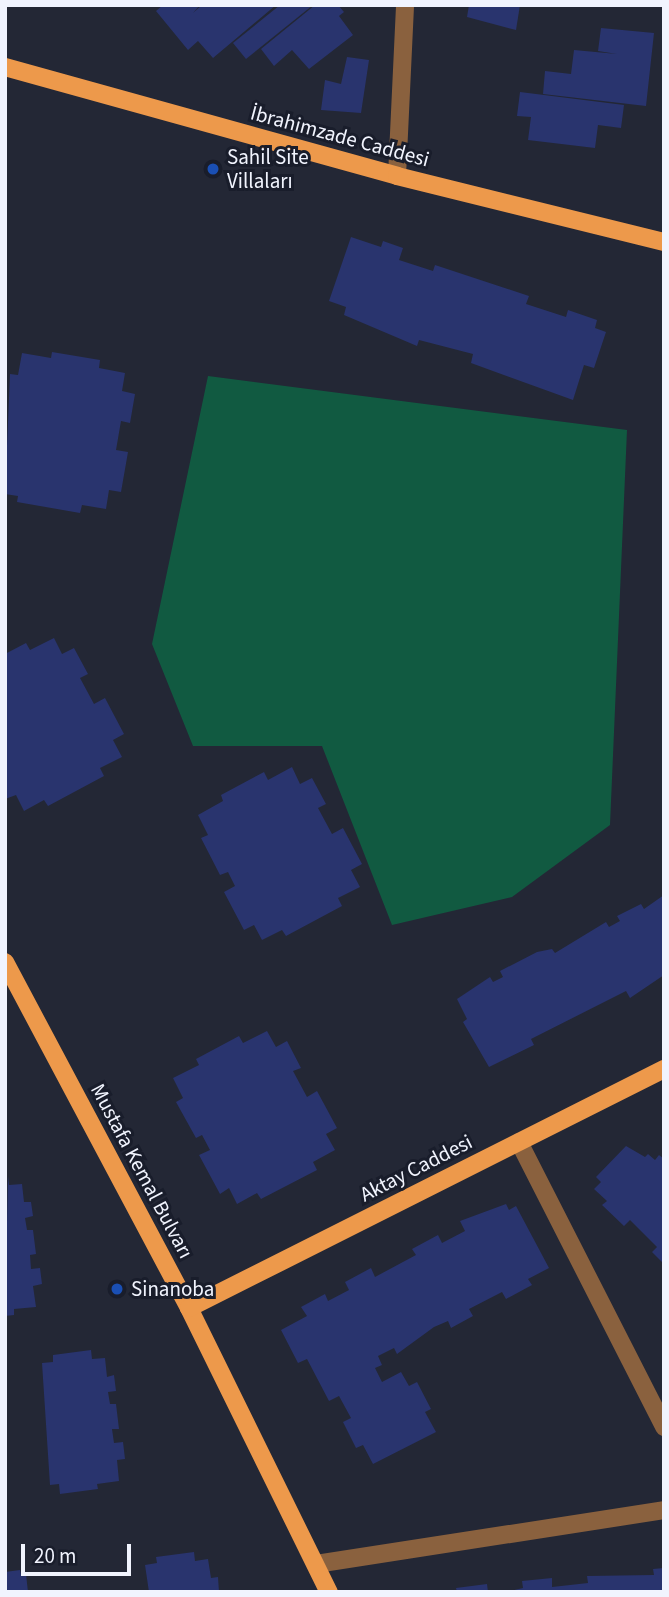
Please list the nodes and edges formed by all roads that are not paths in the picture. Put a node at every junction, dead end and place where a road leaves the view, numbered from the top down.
1 (405, 5) edge
2 (5, 67) edge
3 (397, 176) junction
4 (664, 242) edge
5 (5, 962) edge
6 (664, 1069) edge
7 (519, 1142) junction
8 (189, 1308) junction
9 (664, 1427) edge
10 (664, 1510) edge
11 (316, 1564) junction
12 (329, 1592) edge

1 - 3 street
2 - 3 main road, İbrahimzade Caddesi
3 - 4 main road, İbrahimzade Caddesi
5 - 8 main road, Mustafa Kemal Bulvarı
6 - 7 main road, Aktay Caddesi
7 - 8 main road, Aktay Caddesi
7 - 9 street
8 - 11 main road, Mustafa Kemal Bulvarı
10 - 11 street
11 - 12 main road, Mustafa Kemal Bulvarı

